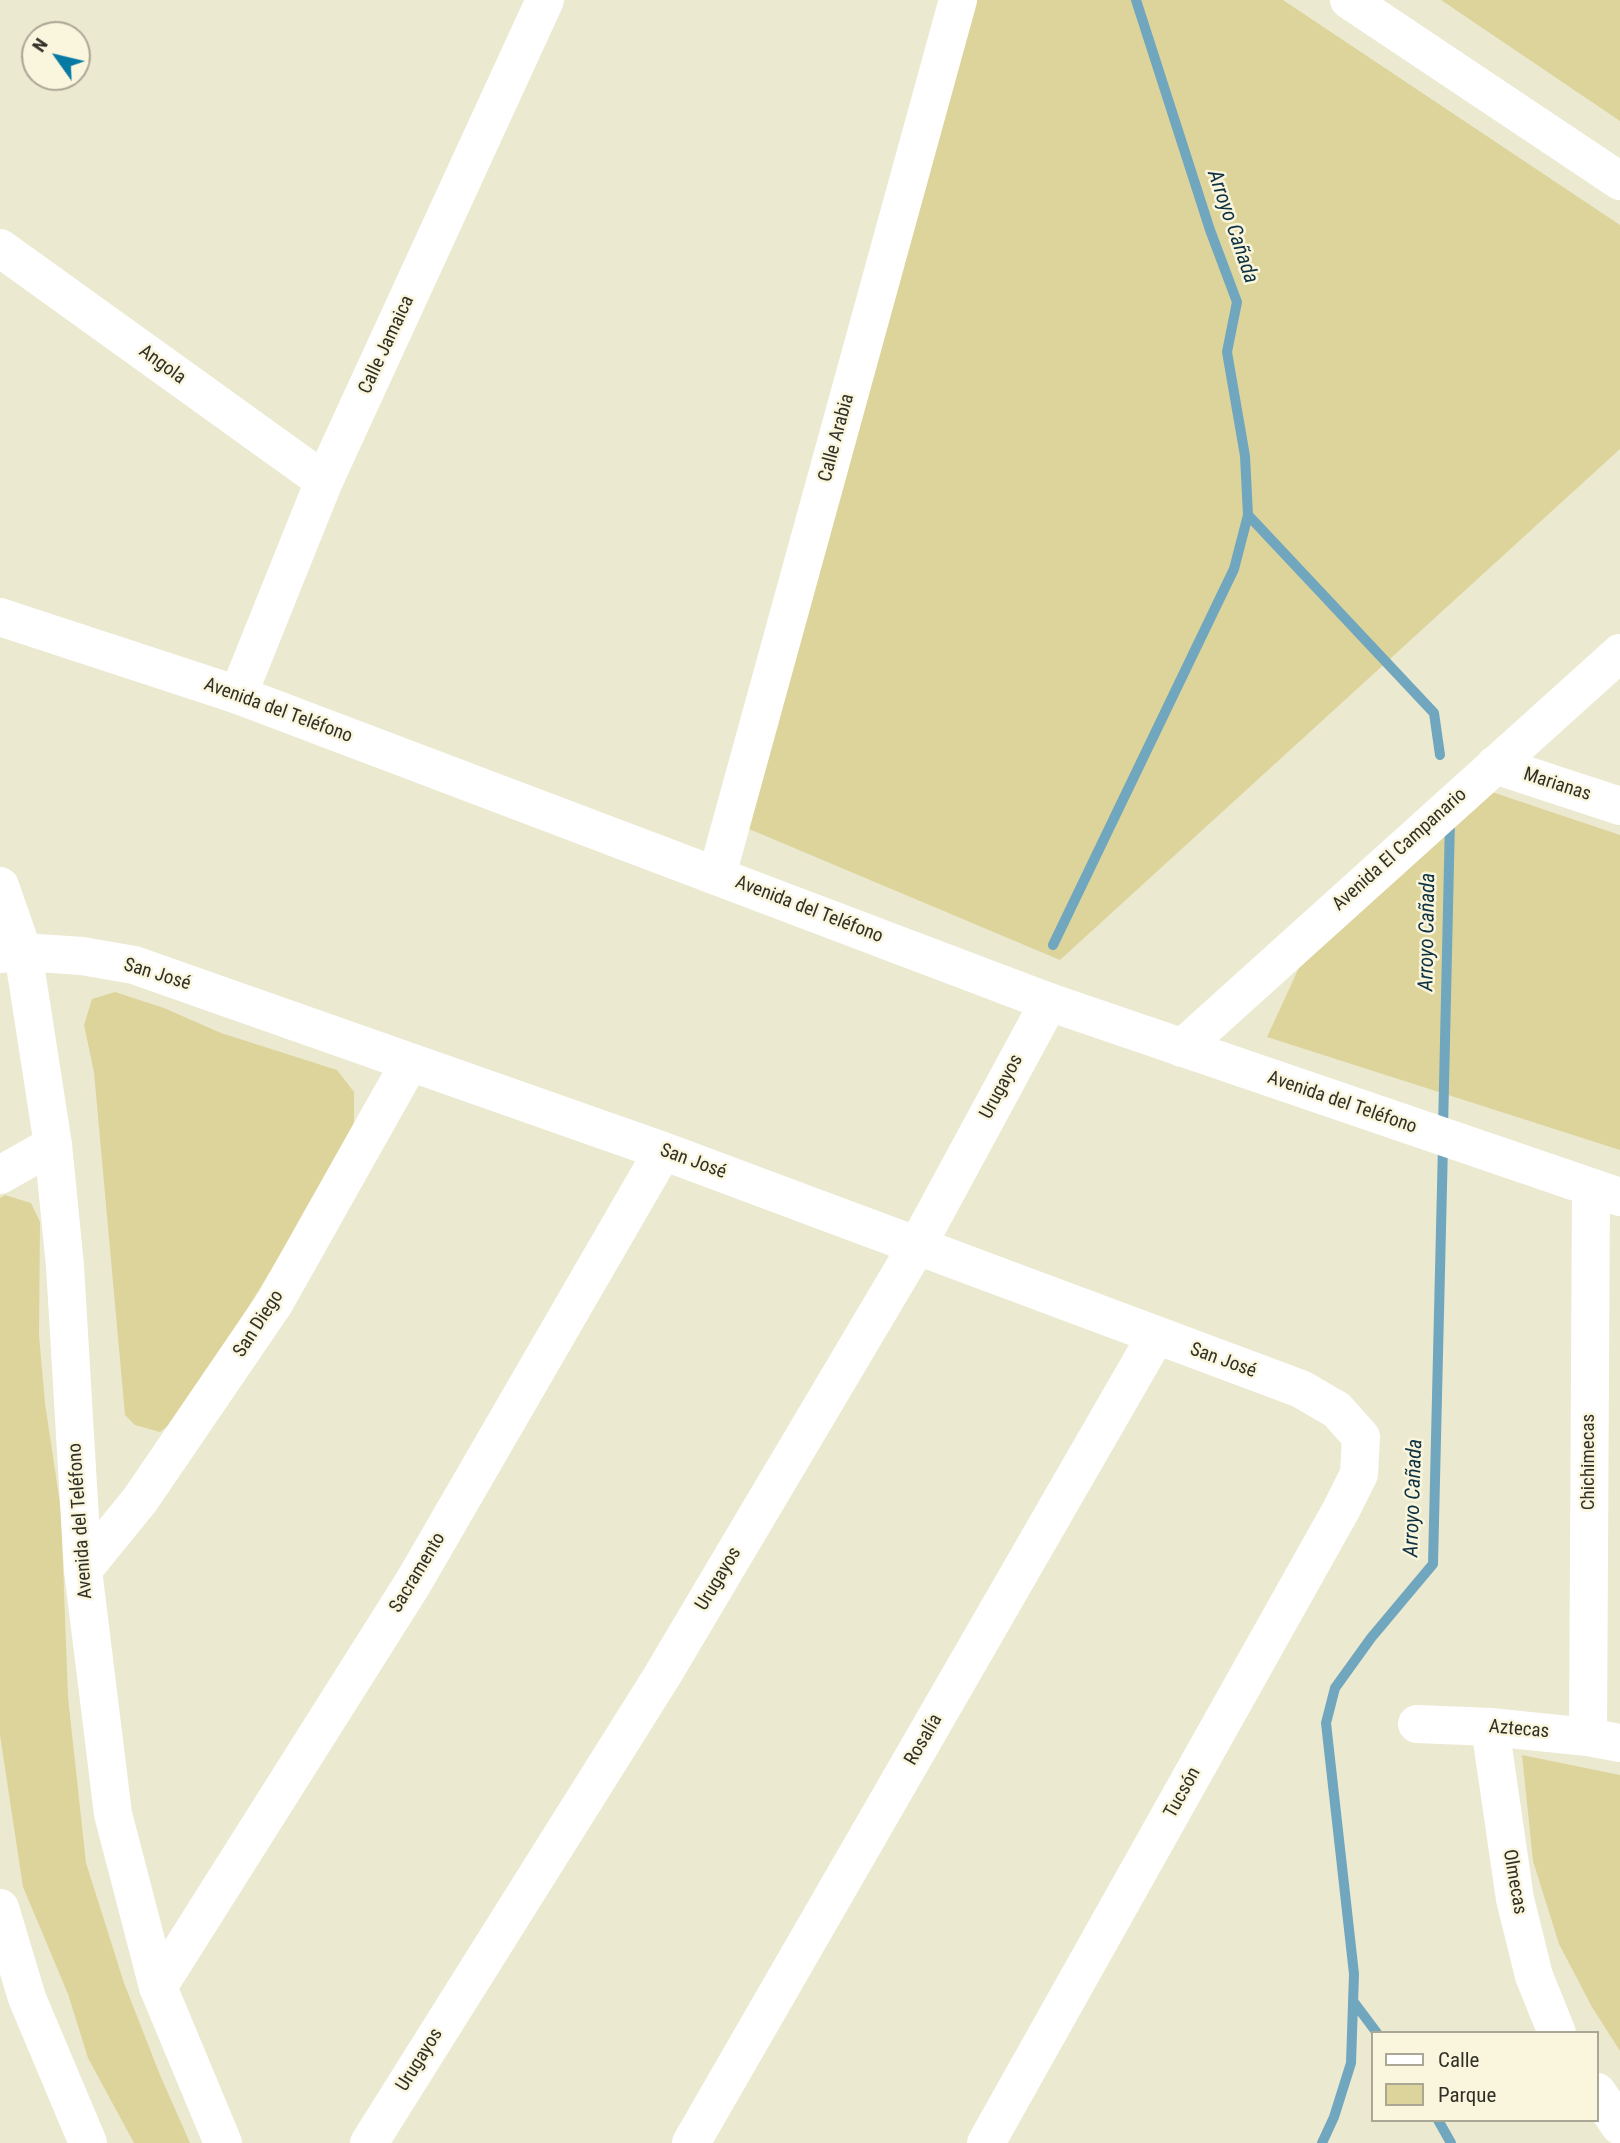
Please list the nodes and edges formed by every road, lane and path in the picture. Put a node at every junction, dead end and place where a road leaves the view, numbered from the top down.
1 (545, 0) edge
2 (958, 0) edge
3 (1370, 6) edge
4 (1620, 181) edge
5 (0, 248) edge
6 (324, 481) junction
7 (0, 617) edge
8 (1620, 653) edge
9 (238, 695) junction
10 (1495, 765) junction
11 (1620, 806) edge
12 (717, 876) junction
13 (0, 887) edge
14 (11, 953) edge
15 (1049, 1002) junction
16 (1182, 1048) junction
17 (411, 1062) junction
18 (52, 1146) junction
19 (663, 1150) junction
20 (0, 1175) edge
21 (1606, 1193) edge
22 (917, 1246) junction
23 (1156, 1336) junction
24 (1361, 1437) joint
25 (83, 1570) junction
26 (1417, 1724) dead end
27 (1490, 1727) junction
28 (1604, 1740) edge
29 (0, 1908) edge
30 (158, 1987) junction
31 (1556, 2031) edge
32 (1599, 2095) edge
33 (1620, 2126) edge
34 (88, 2143) edge
35 (222, 2143) edge
36 (369, 2143) edge
37 (691, 2143) edge
38 (986, 2143) edge

1 - 6 street, Calle Jamaica
2 - 12 street, Calle Arabia
3 - 4 street
5 - 6 street, Angola
6 - 9 street, Calle Jamaica
7 - 9 street, Avenida del Teléfono
8 - 10 street, Avenida El Campanario
9 - 12 street, Avenida del Teléfono
10 - 11 street, Marianas
10 - 16 street, Avenida El Campanario
12 - 15 street, Avenida del Teléfono
13 - 14 street, Avenida del Teléfono
14 - 17 street, San José
14 - 18 street, Avenida del Teléfono
15 - 16 street, Avenida del Teléfono
15 - 22 street, Urugayos
16 - 21 street, Avenida del Teléfono
17 - 19 street, San José
17 - 25 street, San Diego
18 - 20 street
18 - 25 street, Avenida del Teléfono
19 - 22 street, San José
19 - 30 street, Sacramento
21 - 28 street, Chichimecas
22 - 23 street, San José
22 - 36 street, Urugayos
23 - 24 street, San José
23 - 37 street, Rosalía
24 - 38 street, Tucsón
25 - 30 street, Avenida del Teléfono
26 - 27 street, Aztecas
27 - 28 street, Aztecas
27 - 31 street, Olmecas
29 - 34 street
30 - 35 street, Avenida del Teléfono
32 - 33 street

